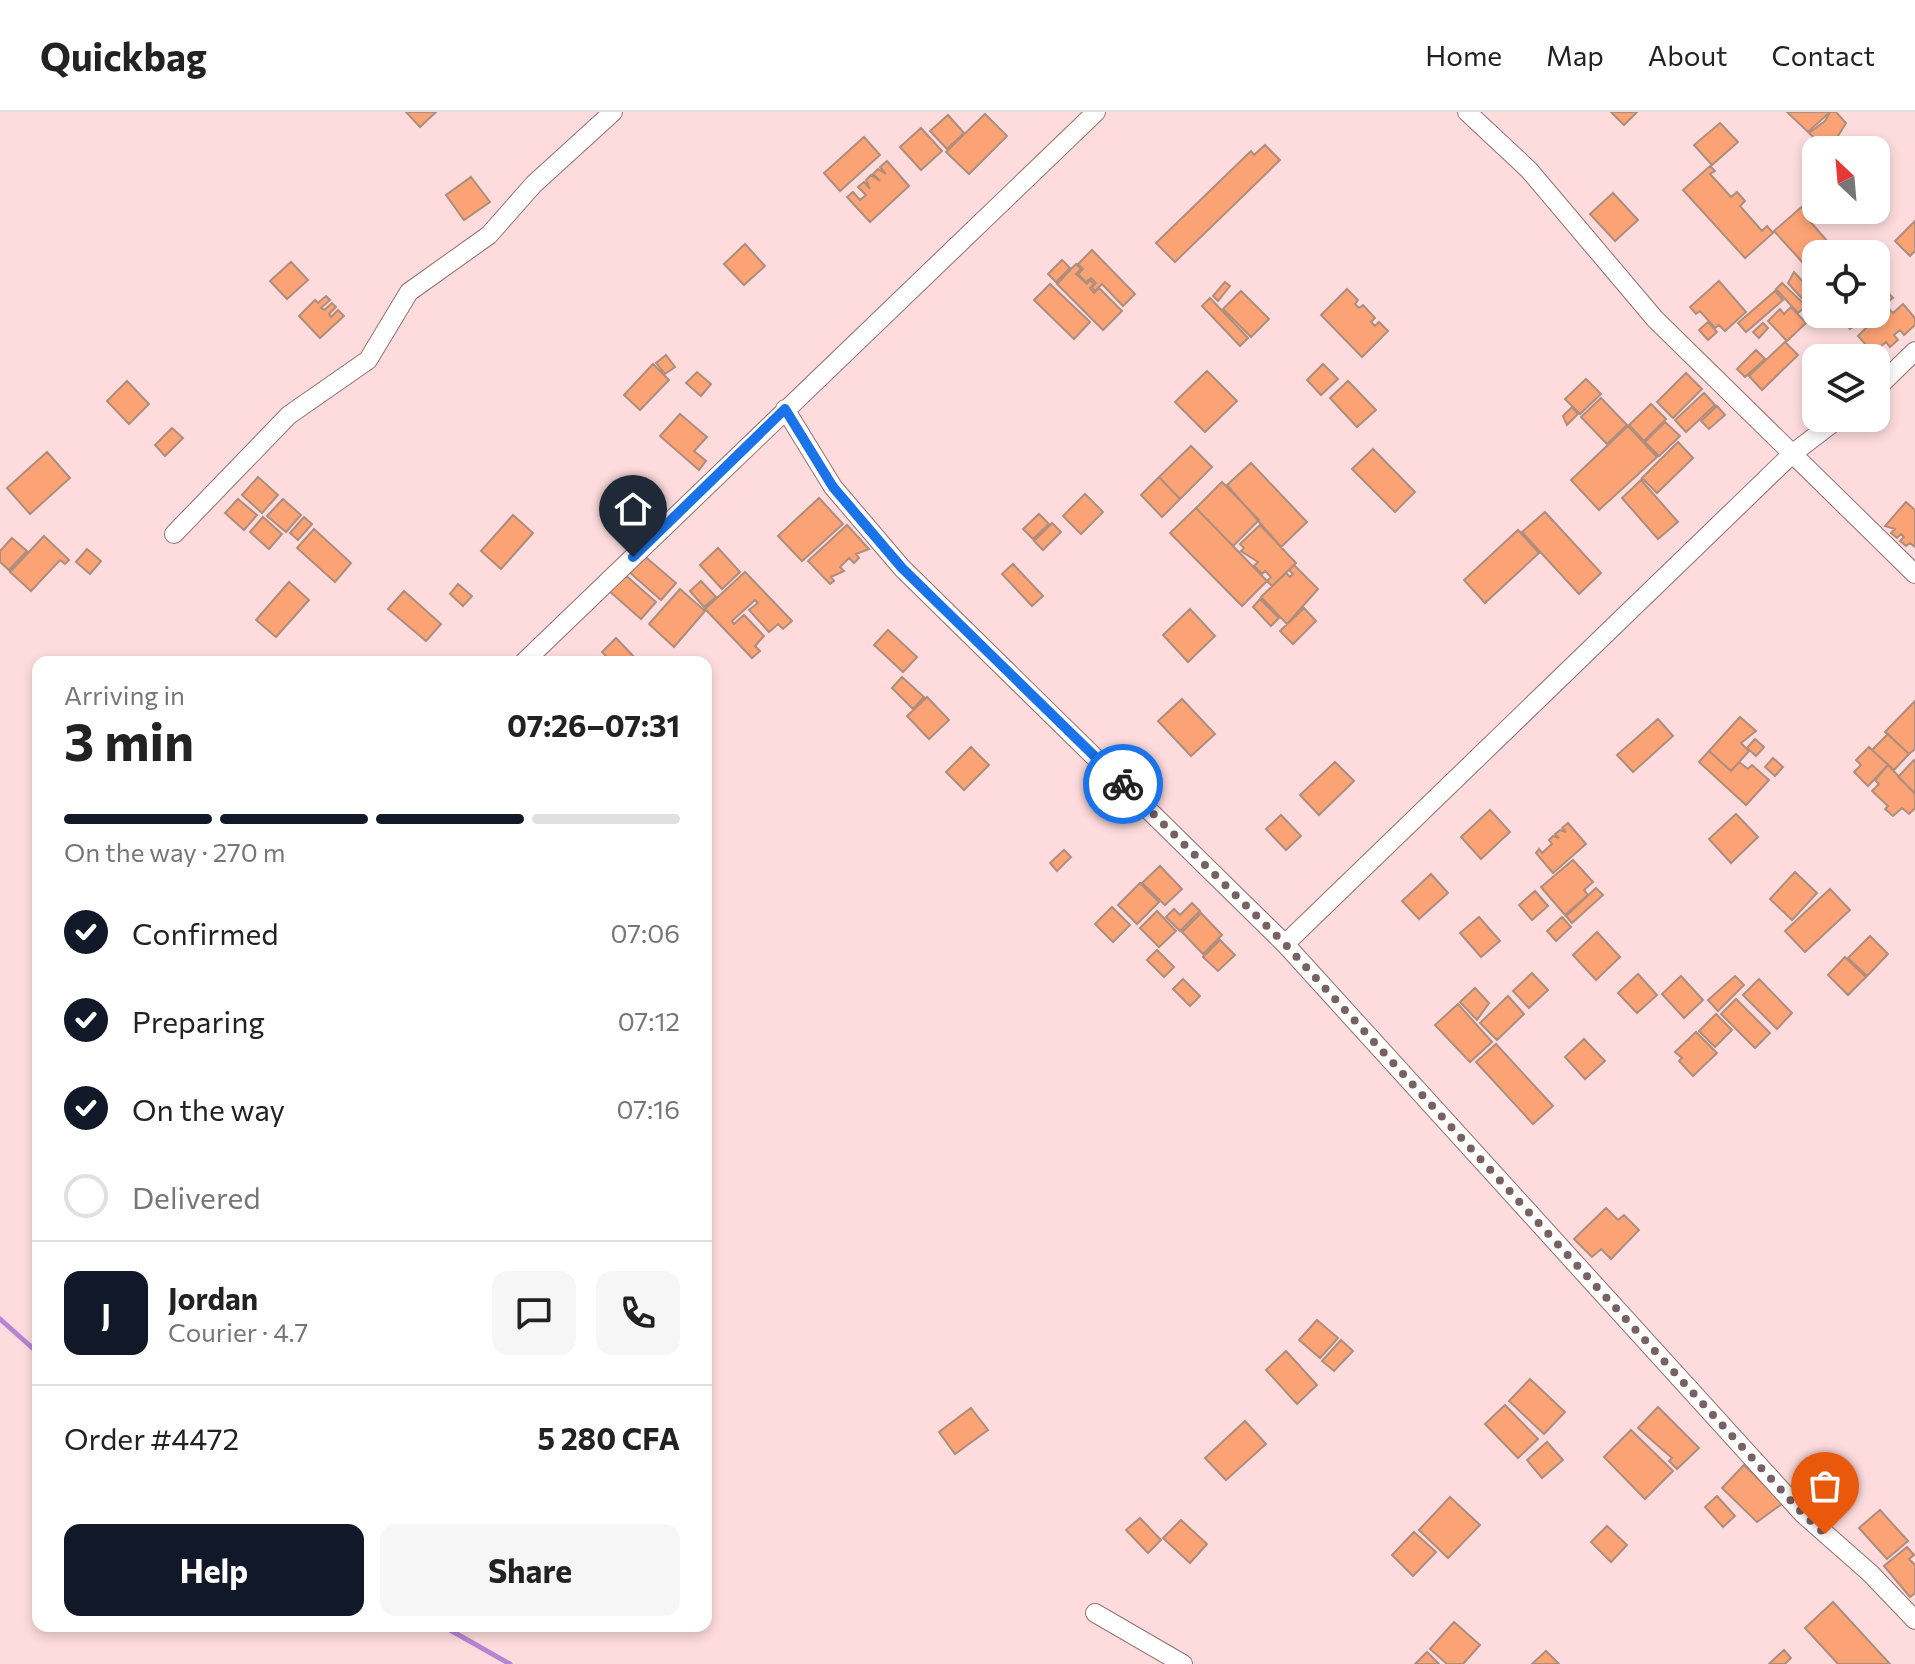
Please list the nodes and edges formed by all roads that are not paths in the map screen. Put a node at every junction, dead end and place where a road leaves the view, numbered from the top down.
1 (613, 112) edge
2 (1096, 112) edge
3 (1467, 112) edge
4 (1915, 351) edge
5 (1890, 375) edge
6 (785, 409) junction
7 (1821, 432) edge
8 (1792, 454) junction
9 (174, 534) dead end
10 (1915, 574) edge
11 (530, 656) edge
12 (1285, 944) junction
13 (1095, 1613) dead end
14 (1915, 1620) edge
15 (1183, 1664) edge

1 - 9 street
2 - 6 street
3 - 8 street
4 - 5 street
6 - 11 street
6 - 12 street
7 - 8 street
8 - 10 street
8 - 12 street
12 - 14 street
13 - 15 street

